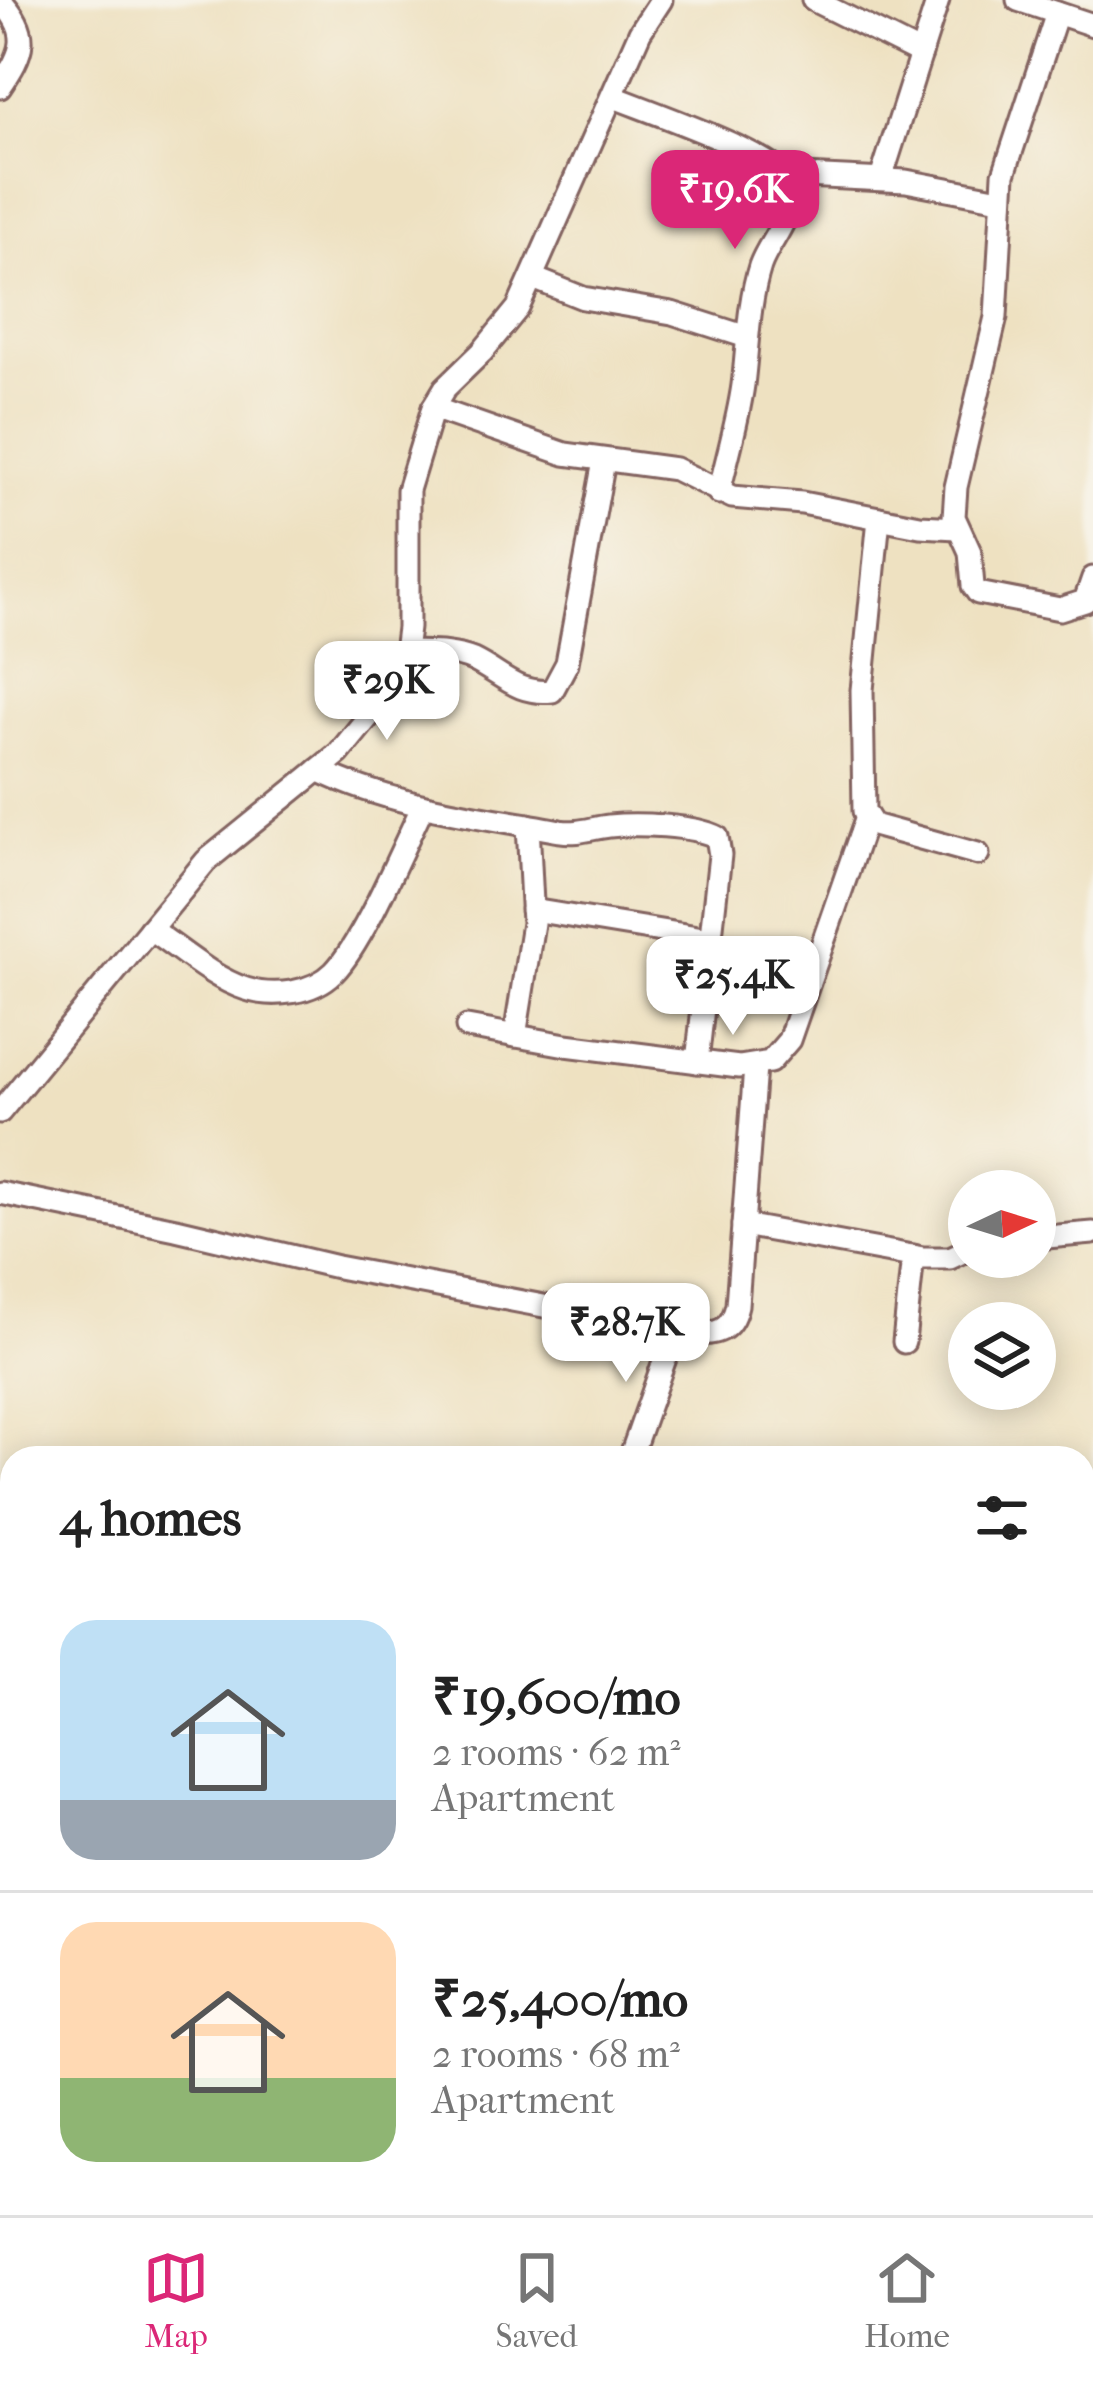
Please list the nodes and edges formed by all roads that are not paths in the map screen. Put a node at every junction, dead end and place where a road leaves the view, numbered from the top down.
1 (0, 0) edge
2 (661, 0) edge
3 (813, 0) edge
4 (938, 0) edge
5 (1018, 0) edge
6 (1057, 13) junction
7 (1093, 25) edge
8 (921, 54) junction
9 (0, 86) edge
10 (614, 97) junction
11 (784, 175) junction
12 (880, 178) junction
13 (1000, 199) junction
14 (532, 278) junction
15 (747, 338) junction
16 (434, 408) junction
17 (604, 461) junction
18 (718, 494) junction
19 (878, 518) junction
20 (957, 528) junction
21 (1093, 578) edge
22 (405, 652) junction
23 (318, 770) junction
24 (423, 806) junction
25 (866, 819) junction
26 (528, 825) junction
27 (978, 854) dead end
28 (532, 910) junction
29 (150, 929) junction
30 (710, 939) junction
31 (467, 1027) dead end
32 (515, 1036) junction
33 (697, 1062) junction
34 (755, 1066) junction
35 (0, 1112) edge
36 (0, 1193) edge
37 (743, 1226) junction
38 (1093, 1233) edge
39 (1056, 1236) edge
40 (913, 1256) junction
41 (948, 1258) edge
42 (675, 1330) junction
43 (904, 1342) dead end
44 (635, 1446) edge

1 - 9 street
2 - 10 street
3 - 8 street
4 - 8 street
5 - 6 street
6 - 7 street
6 - 13 street
8 - 12 street
10 - 11 street
10 - 14 street
11 - 12 street
11 - 15 street
12 - 13 street
13 - 20 street
14 - 15 street
14 - 16 street
15 - 18 street
16 - 17 street
16 - 22 street
17 - 18 street
17 - 22 street
18 - 19 street
19 - 20 street
19 - 25 street
20 - 21 street
22 - 23 street
23 - 24 street
23 - 29 street
24 - 26 street
24 - 29 street
25 - 27 street
25 - 34 street
26 - 28 street
26 - 30 street
28 - 30 street
28 - 32 street
29 - 35 street
30 - 33 street
31 - 32 street
32 - 33 street
33 - 34 street
34 - 37 street
36 - 42 street
37 - 40 street
37 - 42 street
38 - 39 street
40 - 41 street
40 - 43 street
42 - 44 street

